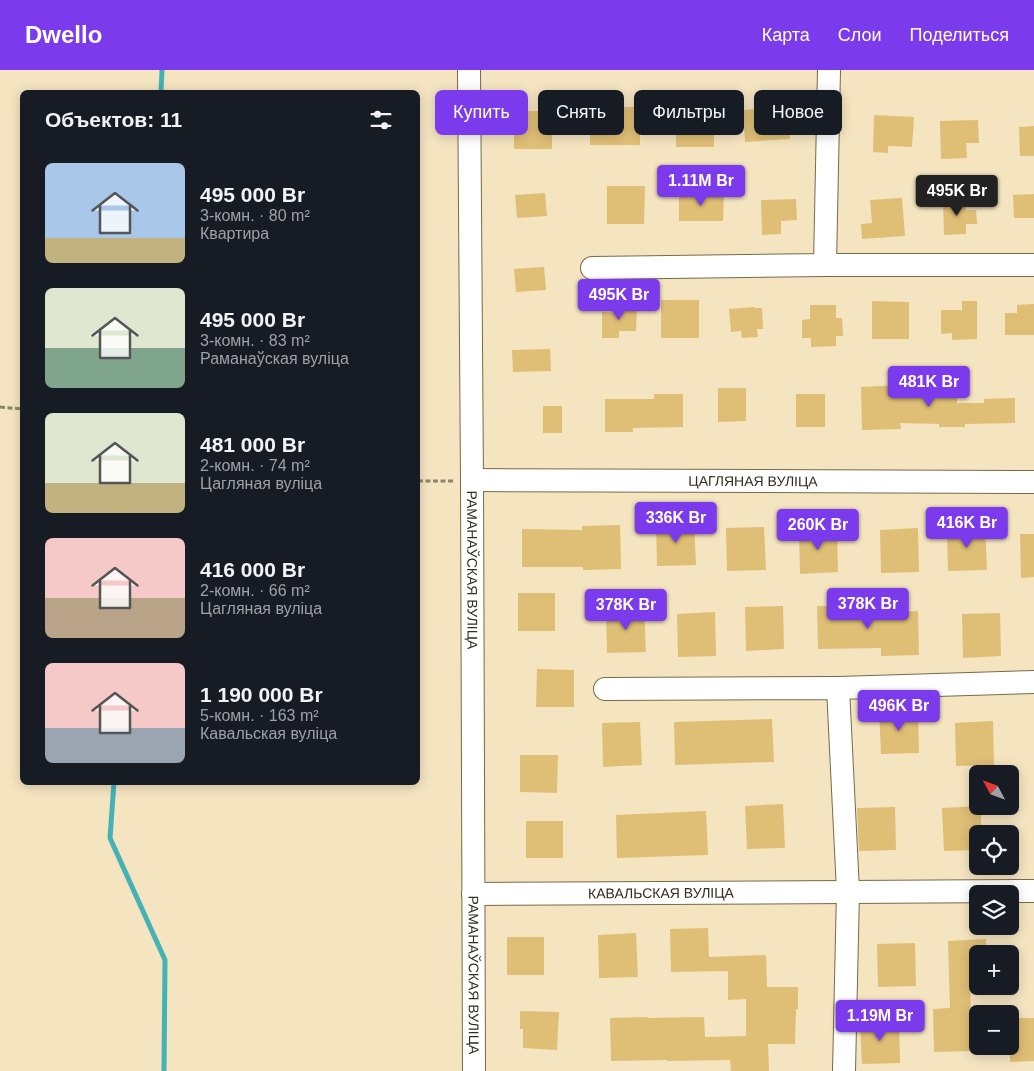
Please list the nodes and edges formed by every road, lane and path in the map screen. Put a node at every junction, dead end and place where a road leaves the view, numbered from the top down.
1 (470, 70) edge
2 (829, 70) edge
3 (825, 265) junction
4 (1034, 265) edge
5 (592, 268) dead end
6 (0, 407) edge
7 (20, 409) edge
8 (472, 480) junction
9 (420, 482) edge
10 (1034, 482) edge
11 (1034, 682) edge
12 (838, 688) junction
13 (605, 689) dead end
14 (1034, 890) edge
15 (848, 891) junction
16 (473, 894) junction
17 (474, 1071) edge
18 (844, 1071) edge

1 - 8 street, РАМАНАЎСКАЯ ВУЛІЦА
2 - 3 street
3 - 4 street
3 - 5 street
6 - 7 path
8 - 9 path
8 - 10 street, ЦАГЛЯНАЯ ВУЛІЦА
8 - 16 street, РАМАНАЎСКАЯ ВУЛІЦА
11 - 12 street
12 - 13 street
12 - 15 street
14 - 15 street, КАВАЛЬСКАЯ ВУЛІЦА
15 - 16 street, КАВАЛЬСКАЯ ВУЛІЦА
15 - 18 street
16 - 17 street, РАМАНАЎСКАЯ ВУЛІЦА

